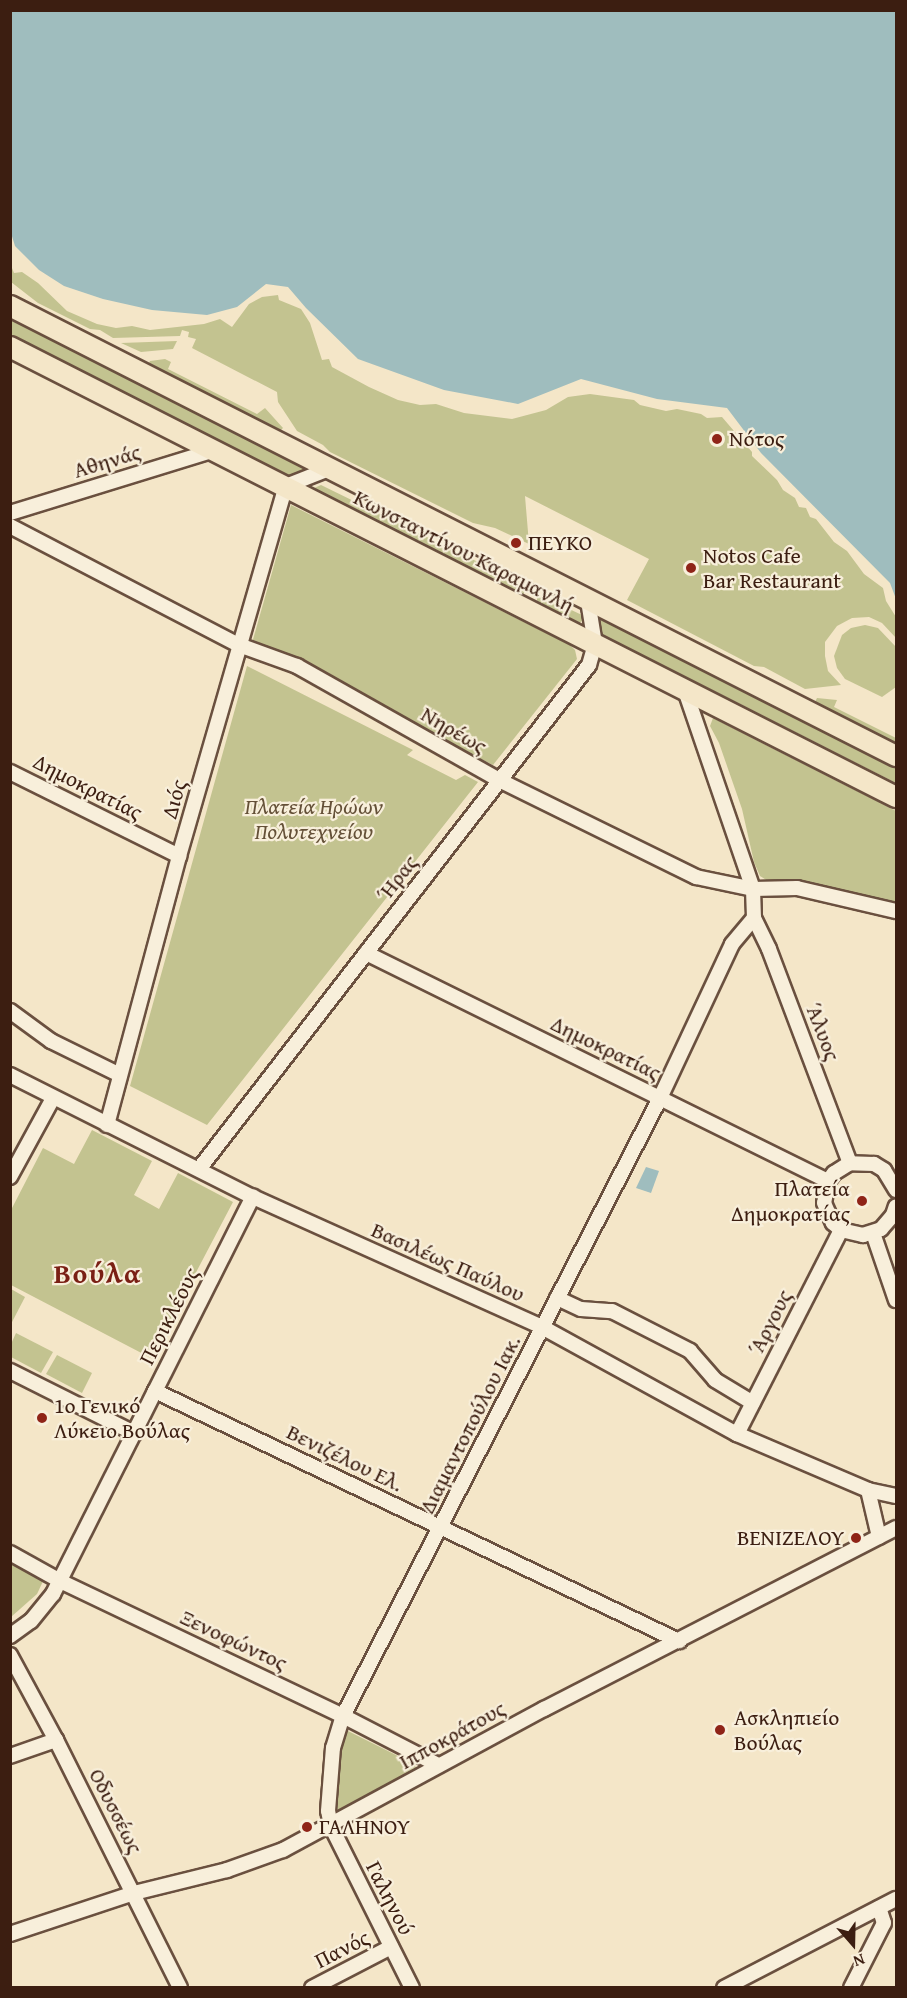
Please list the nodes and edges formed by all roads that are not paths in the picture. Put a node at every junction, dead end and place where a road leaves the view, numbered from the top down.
1 (10, 306) edge
2 (10, 347) edge
3 (215, 450) junction
4 (329, 469) junction
5 (286, 486) junction
6 (10, 513) edge
7 (10, 526) edge
8 (588, 600) junction
9 (595, 644) junction
10 (239, 645) junction
11 (684, 687) junction
12 (897, 756) edge
13 (10, 772) edge
14 (499, 780) junction
15 (897, 797) edge
16 (180, 856) junction
17 (753, 889) junction
18 (897, 912) edge
19 (754, 918) junction
20 (366, 953) junction
21 (10, 1011) edge
22 (10, 1075) edge
23 (120, 1075) junction
24 (52, 1098) junction
25 (660, 1098) junction
26 (107, 1125) junction
27 (850, 1163) junction
28 (199, 1169) junction
29 (10, 1177) edge
30 (828, 1181) junction
31 (897, 1190) edge
32 (253, 1197) junction
33 (896, 1212) edge
34 (841, 1230) junction
35 (873, 1233) junction
36 (557, 1298) junction
37 (897, 1300) edge
38 (542, 1327) junction
39 (10, 1371) edge
40 (155, 1391) junction
41 (753, 1403) junction
42 (134, 1433) junction
43 (737, 1434) junction
44 (868, 1490) junction
45 (897, 1496) edge
46 (441, 1527) junction
47 (897, 1528) edge
48 (879, 1537) junction
49 (10, 1553) edge
50 (60, 1581) junction
51 (10, 1636) edge
52 (679, 1641) junction
53 (10, 1655) edge
54 (343, 1716) junction
55 (56, 1740) junction
56 (10, 1756) edge
57 (438, 1765) junction
58 (331, 1826) junction
59 (134, 1893) junction
60 (897, 1899) edge
61 (879, 1908) junction
62 (890, 1927) edge
63 (10, 1934) edge
64 (391, 1947) junction
65 (180, 1988) edge
66 (312, 1988) edge
67 (412, 1988) edge
68 (724, 1988) edge
69 (851, 1988) edge

1 - 4 highway, Κωνσταντίνου Καραμανλή
2 - 3 highway, Κωνσταντίνου Καραμανλή
3 - 5 highway, Κωνσταντίνου Καραμανλή
3 - 6 street, Αθηνάς
4 - 5 street
4 - 8 highway, Κωνσταντίνου Καραμανλή
5 - 9 highway, Κωνσταντίνου Καραμανλή
5 - 10 street, Διός
7 - 10 street, Νηρέως
8 - 9 street
8 - 12 highway, Κωνσταντίνου Καραμανλή
9 - 11 highway, Κωνσταντίνου Καραμανλή
9 - 14 street, Ήρας
10 - 14 street, Νηρέως
10 - 16 street, Διός
11 - 15 highway, Κωνσταντίνου Καραμανλή
11 - 17 street
13 - 16 street, Δημοκρατίας
14 - 17 street, Νηρέως
14 - 20 street, Ήρας
16 - 23 street, Διός
17 - 18 street, Νηρέως
17 - 19 street
19 - 25 street, Διαμαντοπούλου Ιακ.
19 - 27 street, Άλυος
20 - 25 street, Δημοκρατίας
20 - 28 street, Ήρας
21 - 23 street
22 - 24 street, Βασιλέως Παύλου
23 - 26 street, Διός
24 - 26 street, Βασιλέως Παύλου
24 - 29 street
25 - 30 street, Δημοκρατίας
25 - 36 street, Διαμαντοπούλου Ιακ.
26 - 28 street, Βασιλέως Παύλου
27 - 30 street
27 - 31 street
28 - 32 street, Βασιλέως Παύλου
30 - 34 street
32 - 38 street, Βασιλέως Παύλου
32 - 40 street, Περικλέους
33 - 35 street
34 - 35 street
34 - 41 street, Άργους
35 - 37 street
36 - 38 street, Διαμαντοπούλου Ιακ.
36 - 41 street
38 - 43 street, Βασιλέως Παύλου
38 - 46 street, Διαμαντοπούλου Ιακ.
39 - 42 street
40 - 42 street, Περικλέους
40 - 46 street, Βενιζέλου Ελ.
41 - 43 street, Άργους
42 - 50 street, Περικλέους
43 - 44 street, Βασιλέως Παύλου
44 - 45 street, Βασιλέως Παύλου
44 - 48 street
46 - 52 street, Βενιζέλου Ελ.
46 - 54 street, Διαμαντοπούλου Ιακ.
47 - 48 street, Ιπποκράτους
48 - 52 street, Ιπποκράτους
49 - 50 street, Ξενοφώντος
50 - 51 street, Περικλέους
50 - 54 street, Ξενοφώντος
52 - 57 street, Ιπποκράτους
53 - 55 street, Οδυσσέως
54 - 57 street, Ξενοφώντος
54 - 58 street, Διαμαντοπούλου Ιακ.
55 - 56 street
55 - 59 street, Οδυσσέως
57 - 58 street, Ιπποκράτους
58 - 59 street, Ιπποκράτους
58 - 64 street, Γαληνού
59 - 63 street, Ιπποκράτους
59 - 65 street, Οδυσσέως
60 - 61 street
61 - 62 street
61 - 68 street
62 - 69 street
64 - 66 street, Πανός
64 - 67 street, Γαληνού

